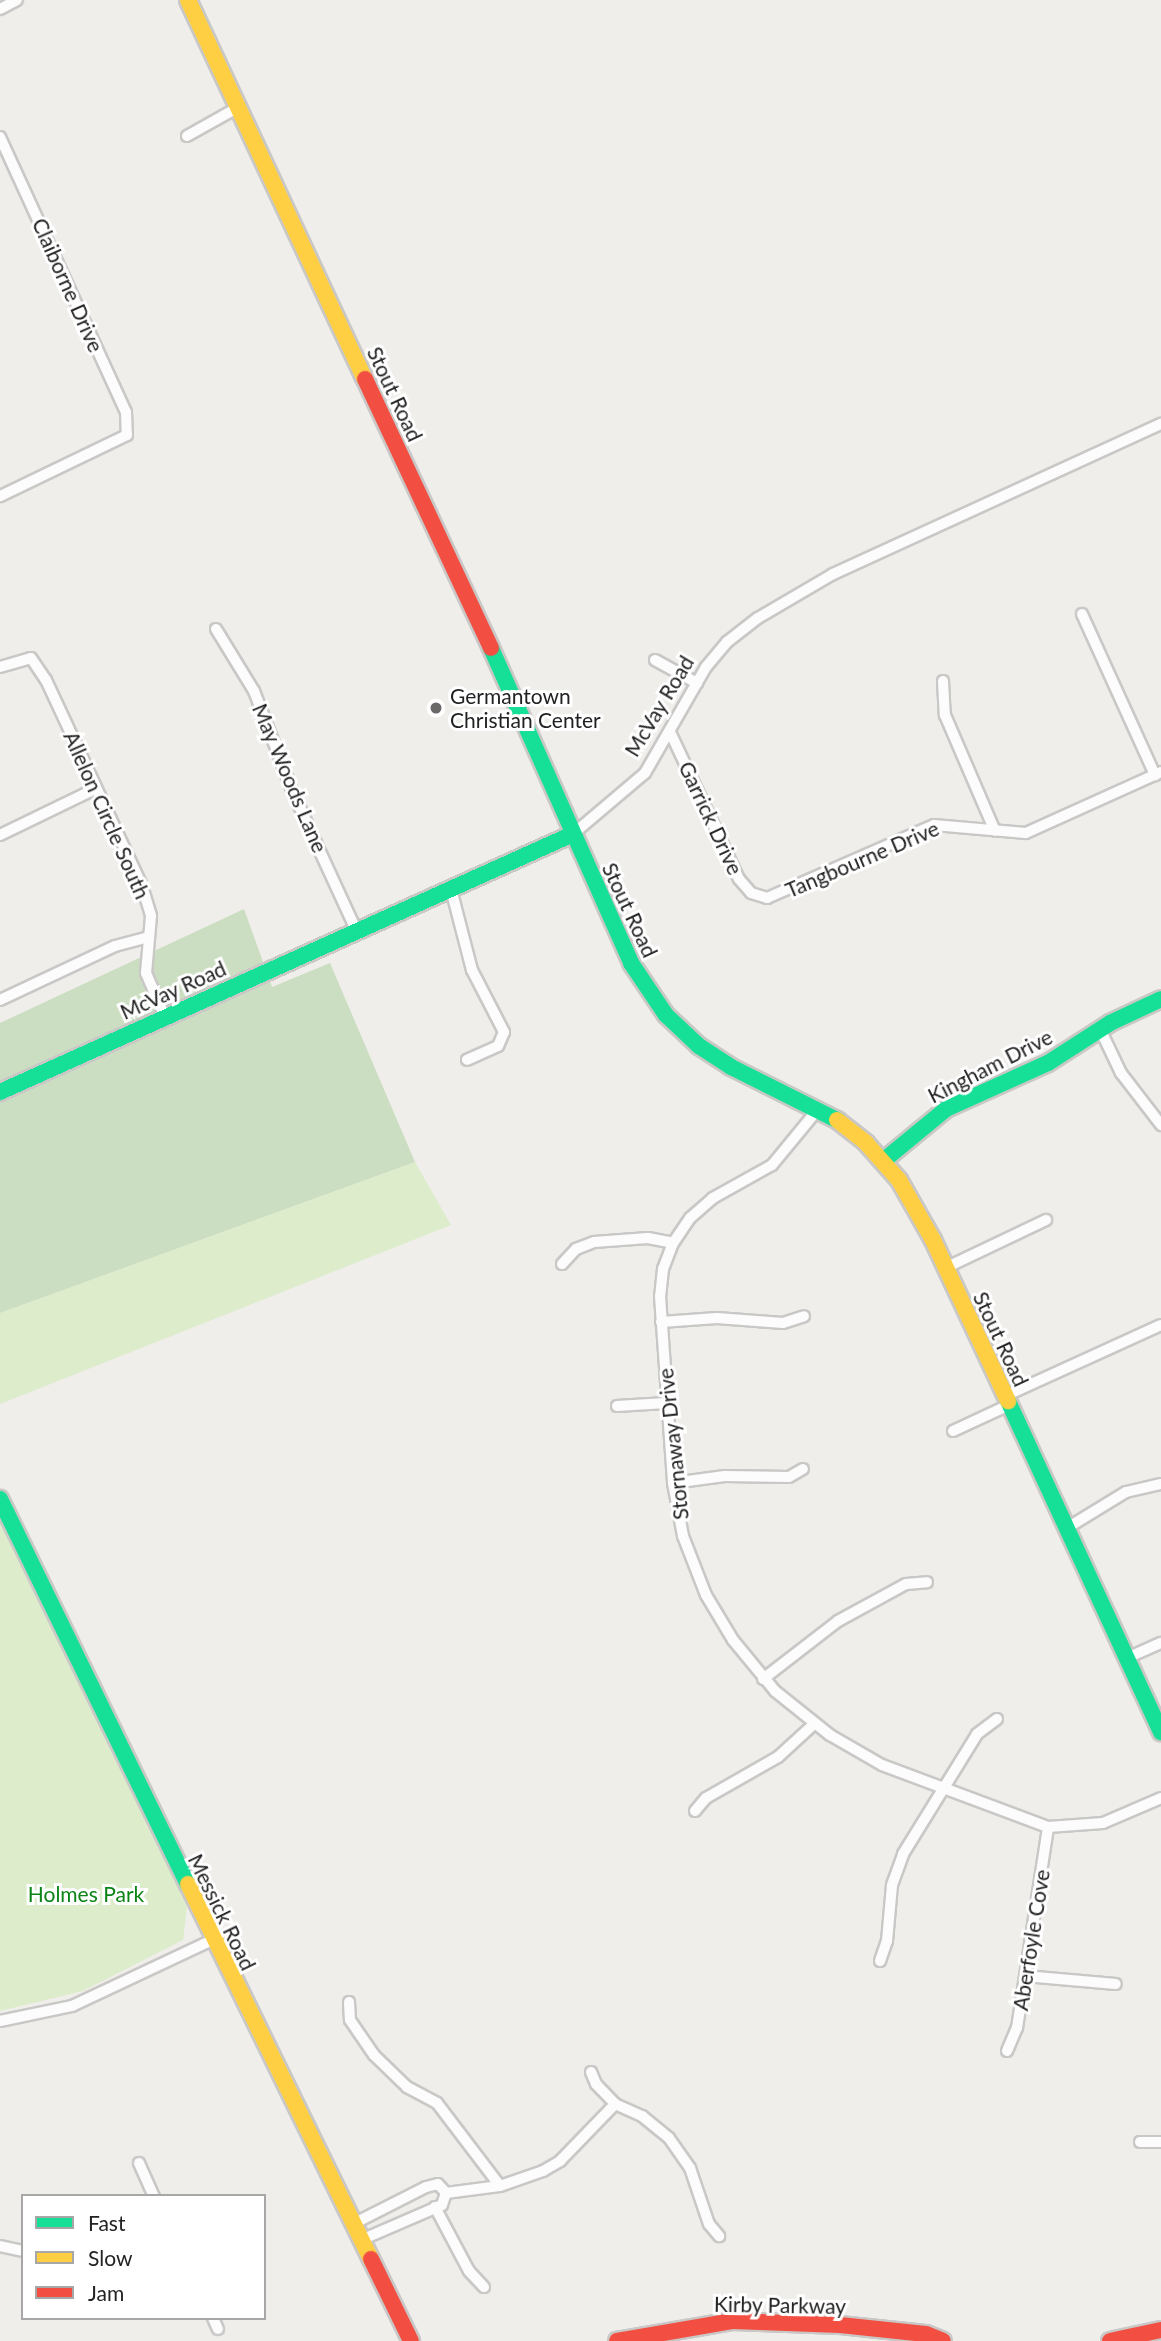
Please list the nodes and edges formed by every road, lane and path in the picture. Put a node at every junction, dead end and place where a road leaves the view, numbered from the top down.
1 (17, 0) edge
2 (188, 0) edge
3 (0, 9) edge
4 (237, 108) junction
5 (187, 136) dead end
6 (0, 137) edge
7 (4, 150) edge
8 (1160, 426) edge
9 (0, 496) edge
10 (1082, 614) dead end
11 (216, 629) dead end
12 (655, 660) dead end
13 (0, 667) edge
14 (943, 681) dead end
15 (697, 683) junction
16 (671, 734) junction
17 (1158, 774) edge
18 (95, 789) junction
19 (995, 831) junction
20 (573, 834) junction
21 (0, 835) edge
22 (451, 889) junction
23 (758, 897) joint
24 (356, 930) junction
25 (145, 938) junction
26 (1161, 999) edge
27 (0, 1000) edge
28 (165, 1017) junction
29 (1100, 1029) junction
30 (467, 1060) dead end
31 (0, 1092) edge
32 (820, 1108) junction
33 (1161, 1125) edge
34 (883, 1161) junction
35 (1046, 1220) dead end
36 (673, 1243) junction
37 (562, 1264) dead end
38 (945, 1268) junction
39 (804, 1316) dead end
40 (662, 1322) junction
41 (1161, 1325) edge
42 (1007, 1400) junction
43 (666, 1403) junction
44 (617, 1406) dead end
45 (953, 1431) dead end
46 (803, 1469) dead end
47 (673, 1483) junction
48 (1161, 1483) edge
49 (0, 1499) edge
50 (1067, 1528) junction
51 (927, 1582) dead end
52 (1161, 1643) edge
53 (1127, 1658) junction
54 (763, 1679) junction
55 (997, 1719) dead end
56 (814, 1724) junction
57 (1161, 1732) edge
58 (944, 1788) junction
59 (1161, 1798) edge
60 (695, 1811) dead end
61 (1048, 1827) junction
62 (212, 1940) junction
63 (880, 1961) dead end
64 (1025, 1976) junction
65 (1116, 1984) dead end
66 (349, 2001) dead end
67 (0, 2021) edge
68 (1007, 2051) dead end
69 (591, 2072) dead end
70 (615, 2104) junction
71 (1161, 2141) edge
72 (1140, 2142) dead end
73 (139, 2163) dead end
74 (500, 2186) junction
75 (446, 2193) junction
76 (153, 2194) edge
77 (435, 2207) junction
78 (353, 2224) junction
79 (719, 2236) dead end
80 (361, 2240) junction
81 (0, 2246) edge
82 (21, 2251) edge
83 (484, 2287) dead end
84 (214, 2320) edge
85 (218, 2329) dead end
86 (1161, 2330) edge
87 (1144, 2338) edge
88 (411, 2341) edge
89 (617, 2341) edge
90 (943, 2341) edge
91 (1110, 2341) edge

1 - 3 street
2 - 4 street, Stout Road
4 - 5 street
4 - 20 street, Stout Road
6 - 7 street, Claiborne Drive
7 - 9 street, Claiborne Drive
8 - 15 street, McVay Road
10 - 17 street
11 - 24 street, May Woods Lane
12 - 15 street
13 - 18 street, Allelon Circle South
14 - 19 street
15 - 16 street, McVay Road
16 - 20 street, McVay Road
16 - 23 street, Garrick Drive
17 - 19 street, Tangbourne Drive
18 - 21 street
18 - 25 street, Allelon Circle South
19 - 23 street, Tangbourne Drive
20 - 22 street, McVay Road
20 - 32 street, Stout Road
22 - 24 street, McVay Road
22 - 30 street
24 - 28 street, McVay Road
25 - 27 street
25 - 28 street, Allelon Circle South
26 - 29 street, Kingham Drive
28 - 31 street, McVay Road
29 - 33 street
29 - 34 street, Kingham Drive
32 - 34 street, Stout Road
32 - 36 street, Stornaway Drive
34 - 38 street, Stout Road
35 - 38 street
36 - 37 street
36 - 40 street, Stornaway Drive
38 - 42 street, Stout Road
39 - 40 street
40 - 43 street, Stornaway Drive
41 - 42 street
42 - 45 street
42 - 50 street, Stout Road
43 - 44 street
43 - 47 street, Stornaway Drive
46 - 47 street
47 - 54 street, Stornaway Drive
48 - 50 street
49 - 62 street, Messick Road
50 - 53 street, Stout Road
51 - 54 street
52 - 53 street
53 - 57 street, Stout Road
54 - 56 street, Stornaway Drive
55 - 58 street
56 - 58 street, Stornaway Drive
56 - 60 street
58 - 61 street, Stornaway Drive
58 - 63 street
59 - 61 street, Stornaway Drive
61 - 64 street, Aberfoyle Cove
62 - 67 street
62 - 78 street, Messick Road
64 - 65 street
64 - 68 street, Aberfoyle Cove
66 - 74 street
69 - 70 street
70 - 74 street
70 - 79 street
71 - 72 street
73 - 76 street
74 - 75 street
75 - 77 street
75 - 78 street
77 - 80 street
77 - 83 street
78 - 80 street, Messick Road
80 - 88 street, Messick Road
81 - 82 street
84 - 85 street
86 - 87 street
87 - 91 street
89 - 90 street, Kirby Parkway

